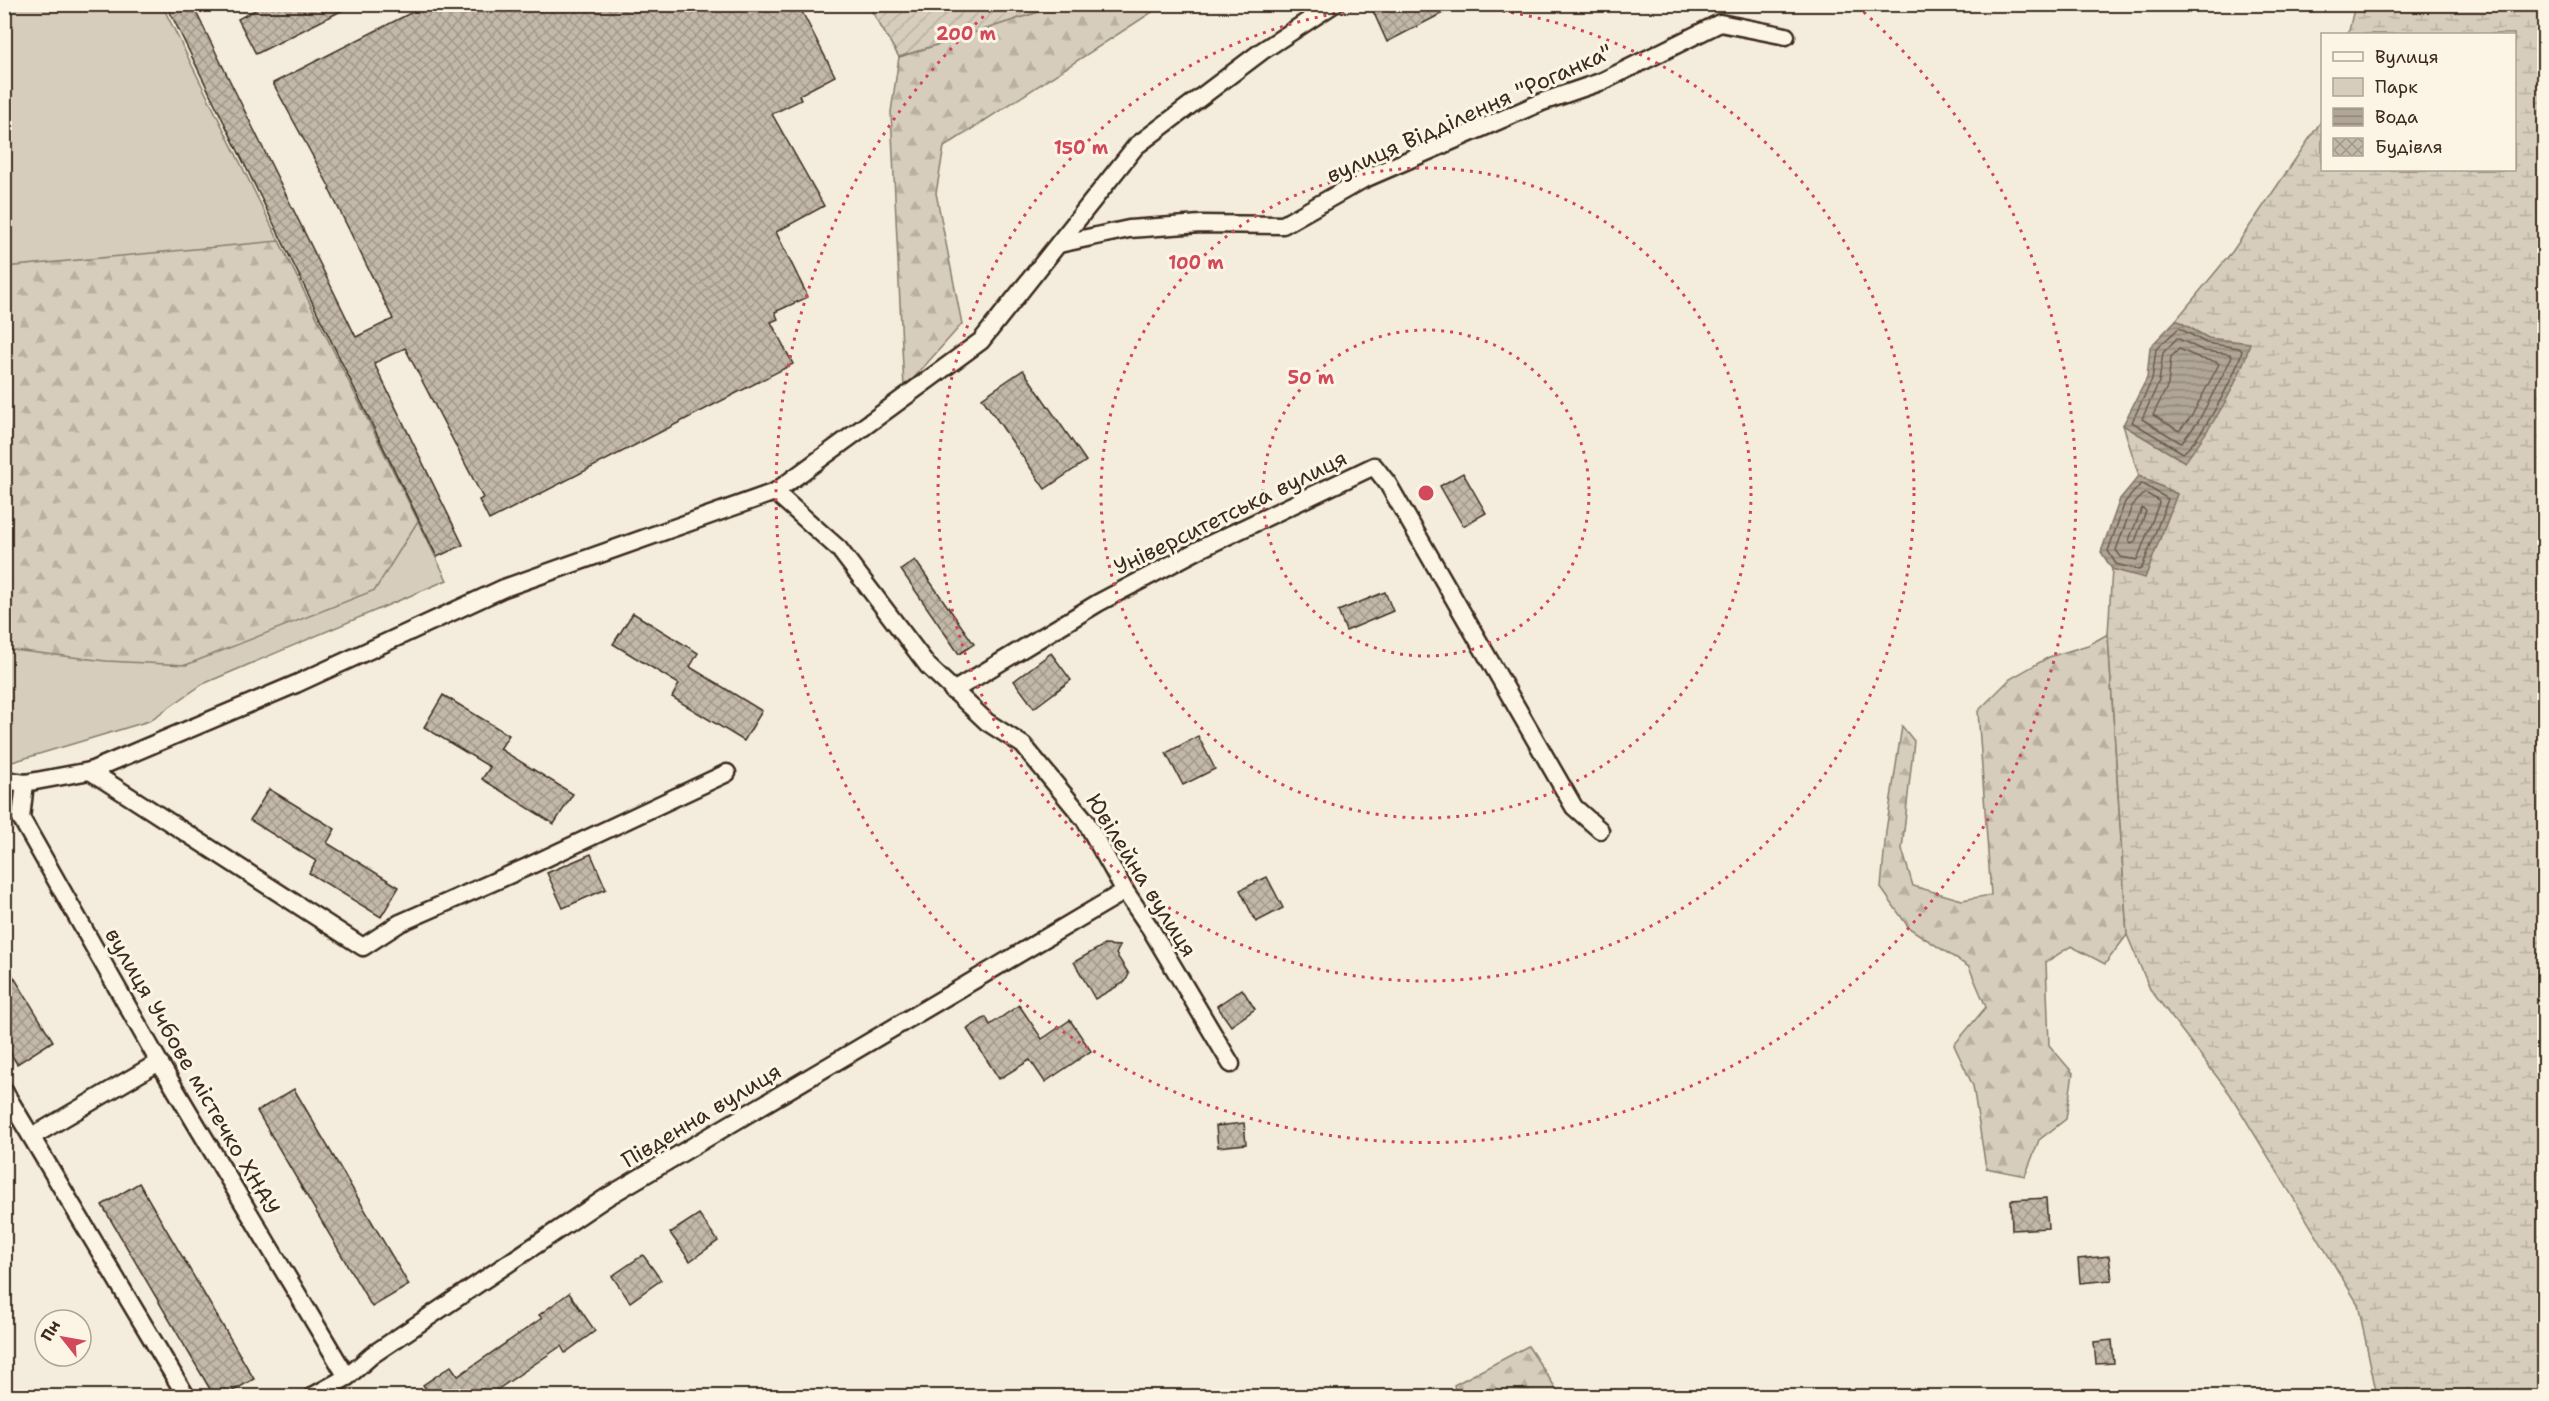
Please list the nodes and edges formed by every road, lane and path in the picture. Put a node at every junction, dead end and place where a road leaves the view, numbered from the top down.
1 (1334, 4) edge
2 (1786, 36) dead end
3 (1059, 244) junction
4 (775, 492) junction
5 (953, 691) junction
6 (90, 771) junction
7 (728, 773) dead end
8 (4, 780) edge
9 (25, 783) junction
10 (1600, 830) dead end
11 (1125, 891) junction
12 (159, 1062) junction
13 (1231, 1064) dead end
14 (4, 1091) edge
15 (33, 1136) junction
16 (347, 1377) junction
17 (186, 1396) edge
18 (313, 1396) edge

1 - 3 street
2 - 3 street, вулиця Відділення "Роганка"
3 - 4 street
4 - 5 street, Ювілейна вулиця
4 - 6 street
5 - 10 street, Університетська вулиця
5 - 11 street, Ювілейна вулиця
6 - 7 street
6 - 9 street
8 - 9 street
9 - 12 street, вулиця Учбове містечко ХНАУ
11 - 13 street, Ювілейна вулиця
11 - 16 street, Південна вулиця
12 - 15 street
12 - 16 street, вулиця Учбове містечко ХНАУ
14 - 15 street
15 - 17 street
16 - 18 street, Південна вулиця

